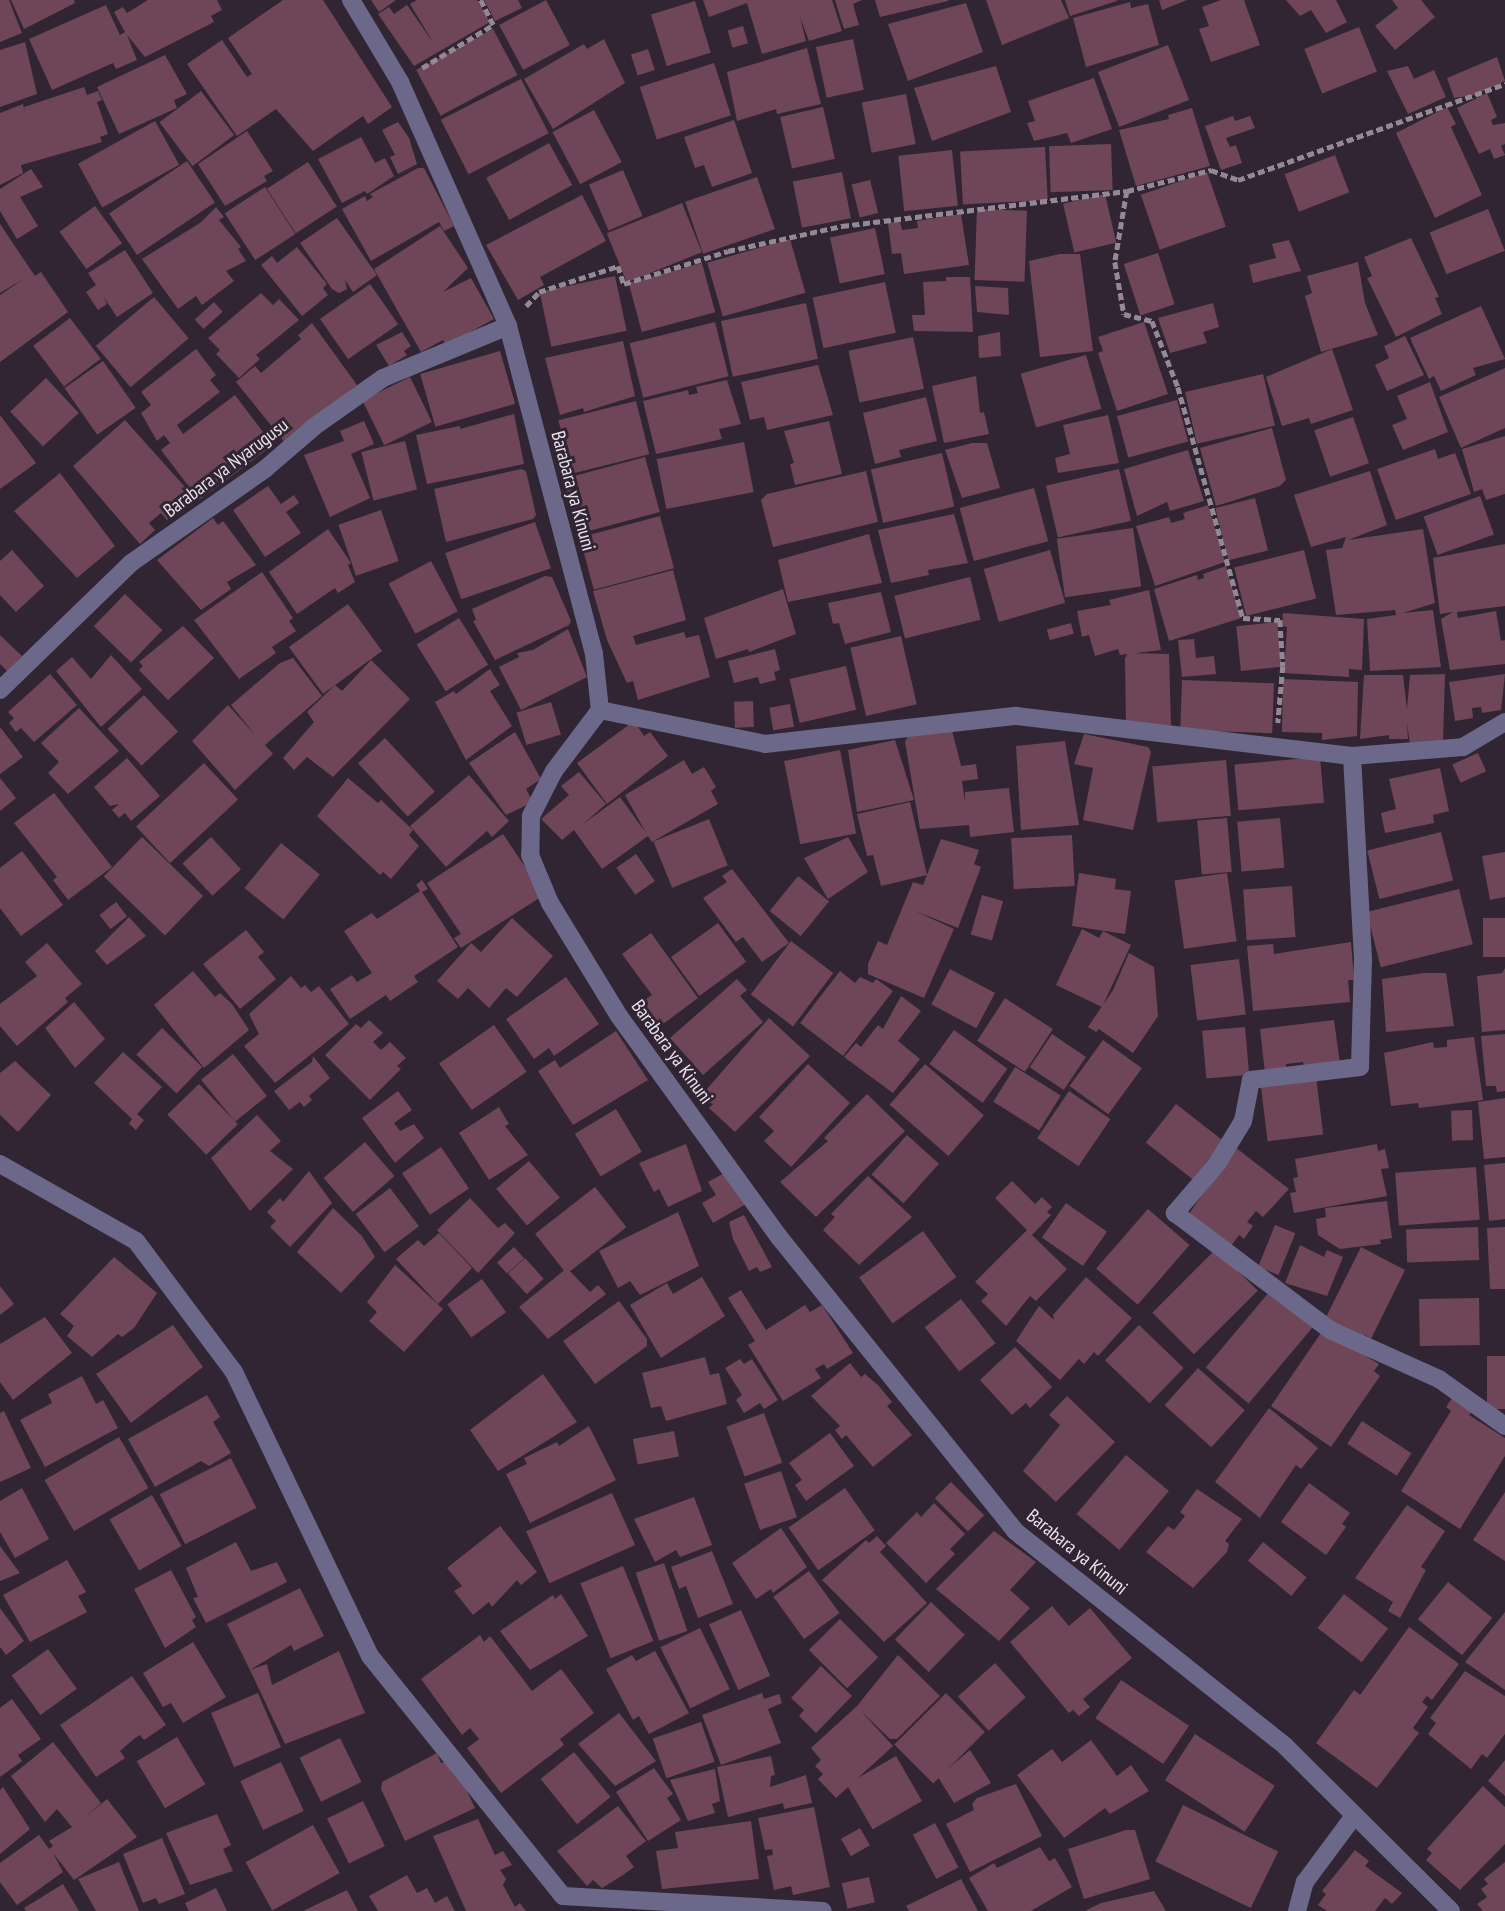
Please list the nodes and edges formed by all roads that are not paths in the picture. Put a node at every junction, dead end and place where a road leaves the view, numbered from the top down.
1 (351, 0) edge
2 (508, 326) junction
3 (0, 690) edge
4 (600, 710) junction
5 (1505, 722) edge
6 (1352, 756) junction
7 (0, 1164) edge
8 (1505, 1426) edge
9 (1353, 1816) junction
10 (823, 1911) edge
11 (1297, 1911) edge
12 (1451, 1911) edge

1 - 2 street, Barabara ya Kinuni
2 - 3 street, Barabara ya Nyarugusu
2 - 4 street, Barabara ya Kinuni
4 - 6 street
4 - 9 street, Barabara ya Kinuni
5 - 6 street
6 - 8 street
7 - 10 street
9 - 11 street
9 - 12 street, Barabara ya Kinuni

